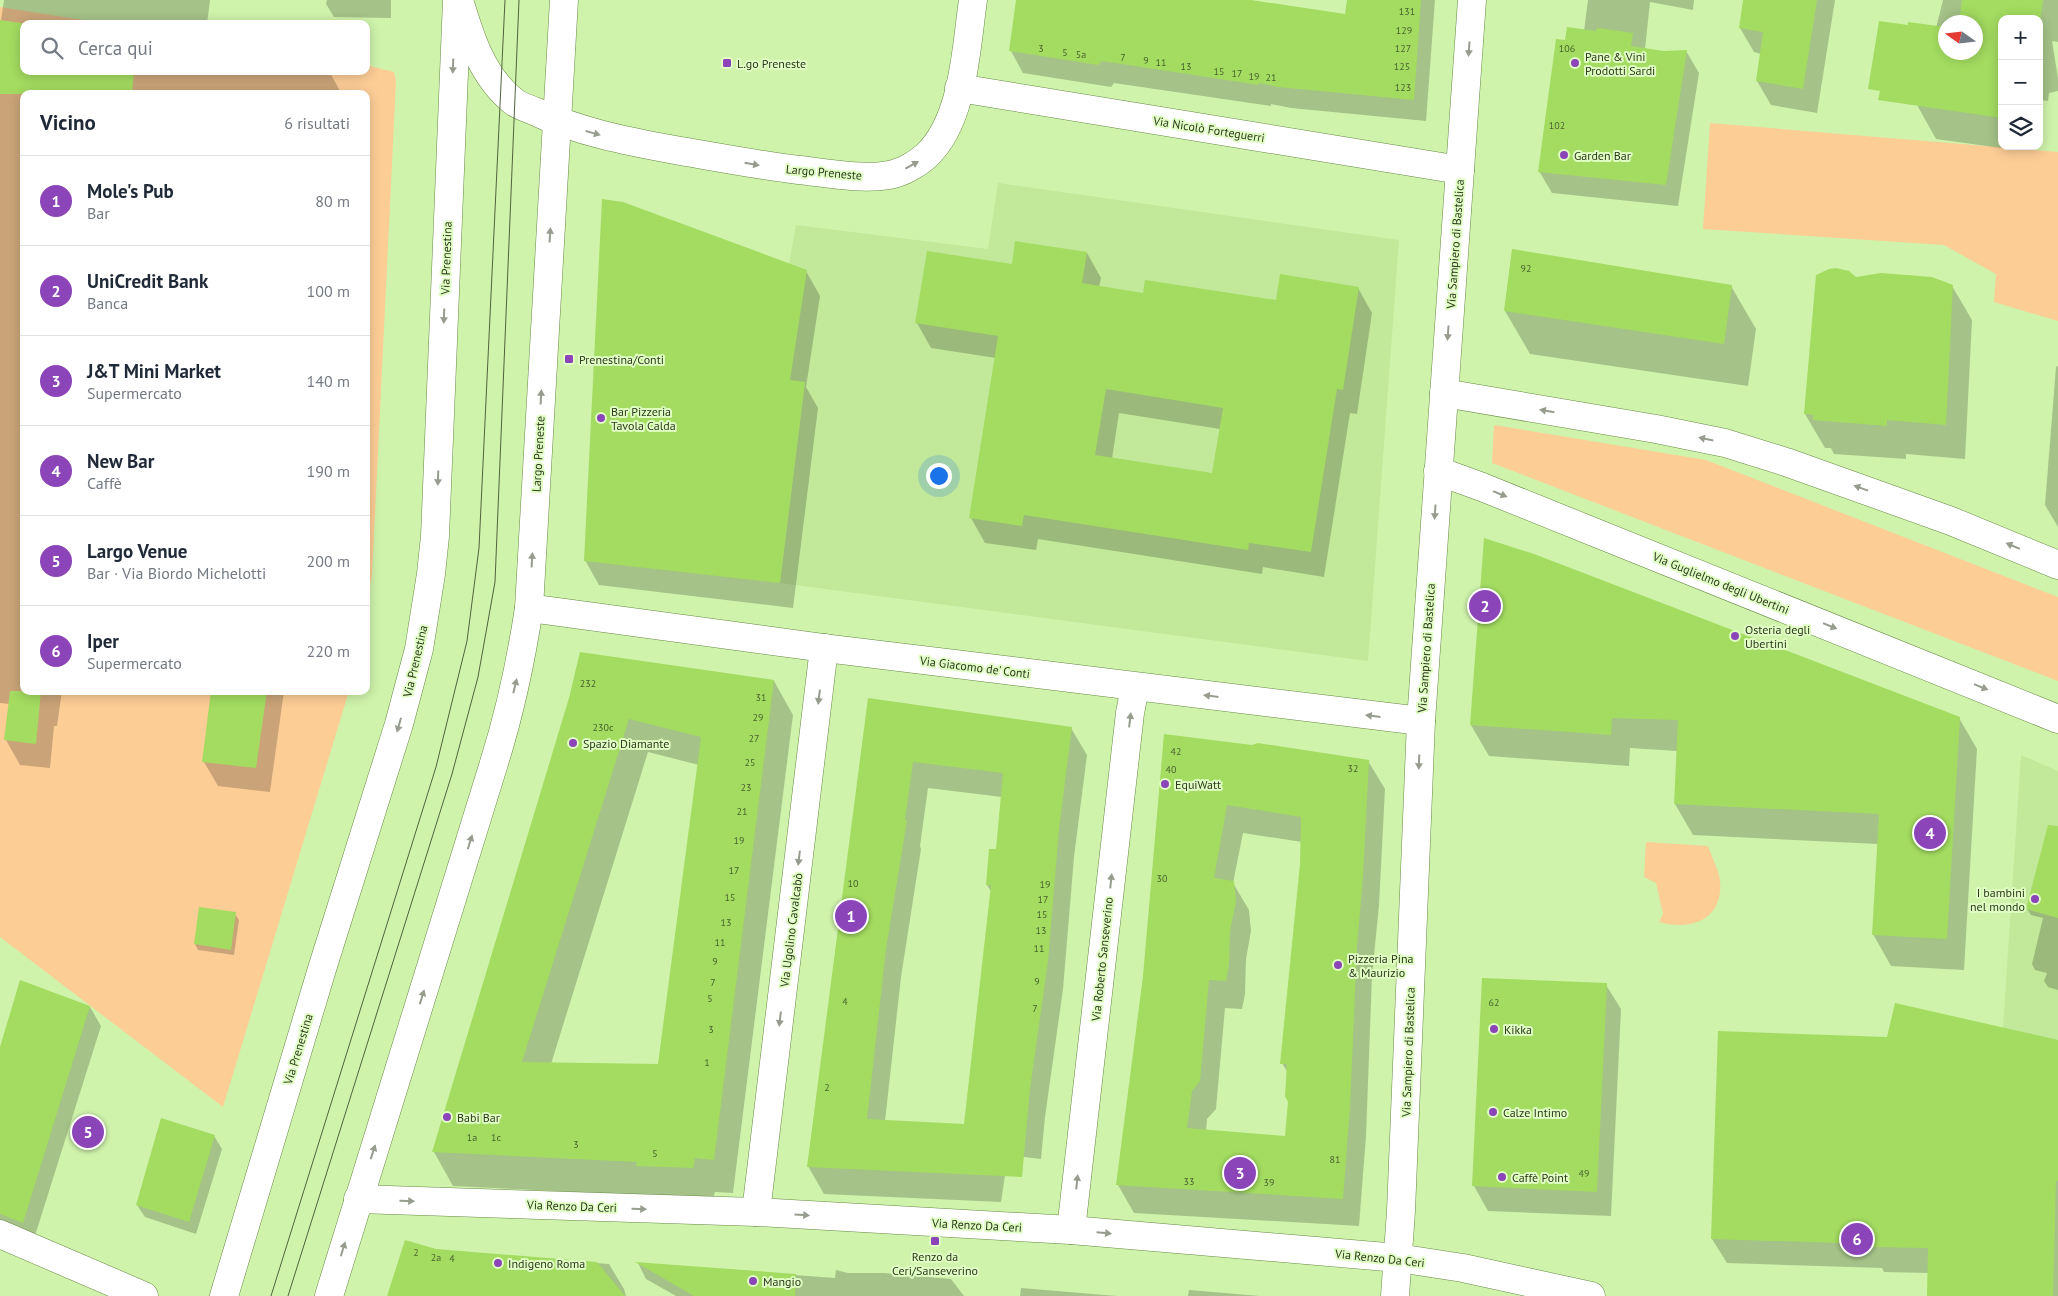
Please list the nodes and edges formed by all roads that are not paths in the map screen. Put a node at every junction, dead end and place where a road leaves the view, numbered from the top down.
1 (458, 0) edge
2 (564, 0) edge
3 (973, 0) edge
4 (1472, 0) edge
5 (959, 88) junction
6 (556, 120) junction
7 (1460, 170) junction
8 (1444, 394) junction
9 (1438, 471) junction
10 (2058, 565) edge
11 (529, 608) junction
12 (824, 648) junction
13 (1135, 687) junction
14 (2058, 719) edge
15 (1421, 721) junction
16 (358, 1199) junction
17 (756, 1212) junction
18 (1071, 1230) junction
19 (0, 1234) edge
20 (1398, 1258) junction
21 (144, 1296) edge
22 (224, 1296) edge
23 (329, 1296) edge
24 (1395, 1296) edge
25 (1591, 1296) edge

1 - 6 street, Largo Preneste
1 -> 22 street, Via Prenestina
2 - 6 street, Largo Preneste
3 - 5 street, Largo Preneste
4 -> 7 street, Via Sampiero di Bastelica
6 -> 5 street, Largo Preneste
5 - 7 street, Via Nicolò Forteguerri
11 -> 6 street, Largo Preneste
7 -> 8 street, Via Sampiero di Bastelica
8 - 9 street, Via Sampiero di Bastelica
10 -> 8 street
9 -> 14 street, Via Guglielmo degli Ubertini
9 -> 15 street, Via Sampiero di Bastelica
11 - 12 street, Via Giacomo de' Conti
16 -> 11 street
12 - 13 street, Via Giacomo de' Conti
12 -> 17 street, Via Ugolino Cavalcabò
15 -> 13 street, Via Giacomo de' Conti
18 -> 13 street, Via Roberto Sanseverino
15 -> 20 street, Via Sampiero di Bastelica
16 -> 17 street, Via Renzo Da Ceri
23 -> 16 street
17 -> 18 street, Via Renzo Da Ceri
18 -> 20 street, Via Renzo Da Ceri
19 - 21 street
20 - 24 street, Via Sampiero di Bastelica
20 - 25 street, Via Renzo Da Ceri

